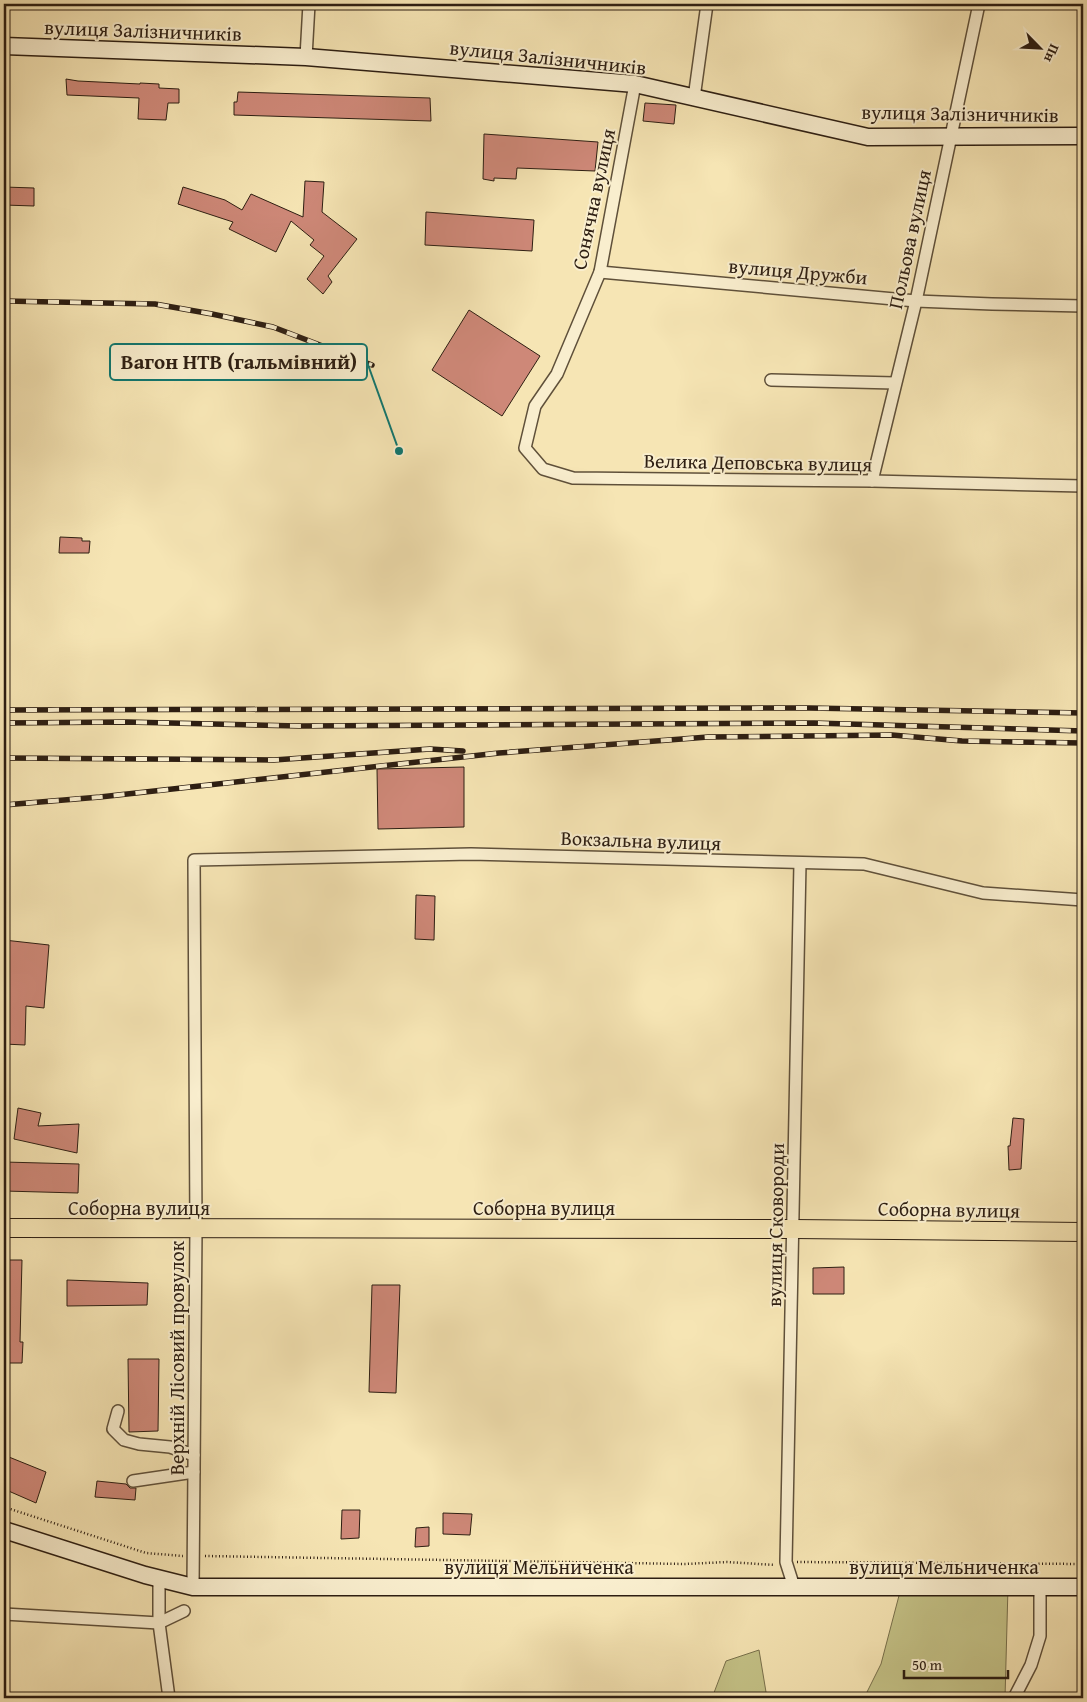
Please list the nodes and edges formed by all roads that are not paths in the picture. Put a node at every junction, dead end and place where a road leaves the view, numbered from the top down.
1 (309, 4) edge
2 (707, 4) edge
3 (979, 4) edge
4 (4, 46) edge
5 (306, 56) junction
6 (635, 84) junction
7 (694, 98) junction
8 (951, 136) junction
9 (1083, 136) edge
10 (600, 272) junction
11 (916, 301) junction
12 (1083, 306) edge
13 (557, 374) joint
14 (771, 380) dead end
15 (895, 383) junction
16 (872, 481) junction
17 (1083, 486) edge
18 (194, 860) joint
19 (800, 863) junction
20 (1083, 900) edge
21 (4, 1228) edge
22 (196, 1228) junction
23 (794, 1229) junction
24 (1083, 1232) edge
25 (118, 1411) dead end
26 (194, 1455) junction
27 (194, 1472) junction
28 (133, 1481) dead end
29 (4, 1530) edge
30 (159, 1579) junction
31 (193, 1587) junction
32 (794, 1587) junction
33 (1040, 1587) junction
34 (1083, 1587) edge
35 (184, 1611) dead end
36 (4, 1614) edge
37 (159, 1623) junction
38 (169, 1698) edge
39 (1014, 1698) edge

1 - 5 street
2 - 7 street
3 - 8 street, Польова вулиця
4 - 5 street, вулиця Залізничників
5 - 6 street, вулиця Залізничників
6 - 7 street, вулиця Залізничників
6 - 10 street, Сонячна вулиця
7 - 8 street, вулиця Залізничників
8 - 9 street, вулиця Залізничників
8 - 11 street, Польова вулиця
10 - 11 street, вулиця Дружби
10 - 13 street, Сонячна вулиця
11 - 12 street, вулиця Дружби
11 - 15 street, Польова вулиця
13 - 16 street, Велика Деповська вулиця
14 - 15 street
15 - 16 street, Польова вулиця
16 - 17 street, Велика Деповська вулиця
18 - 19 street, Вокзальна вулиця
18 - 22 street, Верхній Лісовий провулок
19 - 20 street, Вокзальна вулиця
19 - 23 street, вулиця Сковороди
21 - 22 main road, Соборна вулиця
22 - 23 main road, Соборна вулиця
22 - 26 street, Верхній Лісовий провулок
23 - 24 main road, Соборна вулиця
23 - 32 street, вулиця Сковороди
25 - 26 street
26 - 27 street, Верхній Лісовий провулок
27 - 28 street
27 - 31 street, Верхній Лісовий провулок
29 - 30 street, вулиця Мельниченка
30 - 31 street, вулиця Мельниченка
30 - 37 street
31 - 32 street, вулиця Мельниченка
32 - 33 street, вулиця Мельниченка
33 - 34 street, вулиця Мельниченка
33 - 39 street
35 - 37 street
36 - 37 street
37 - 38 street

